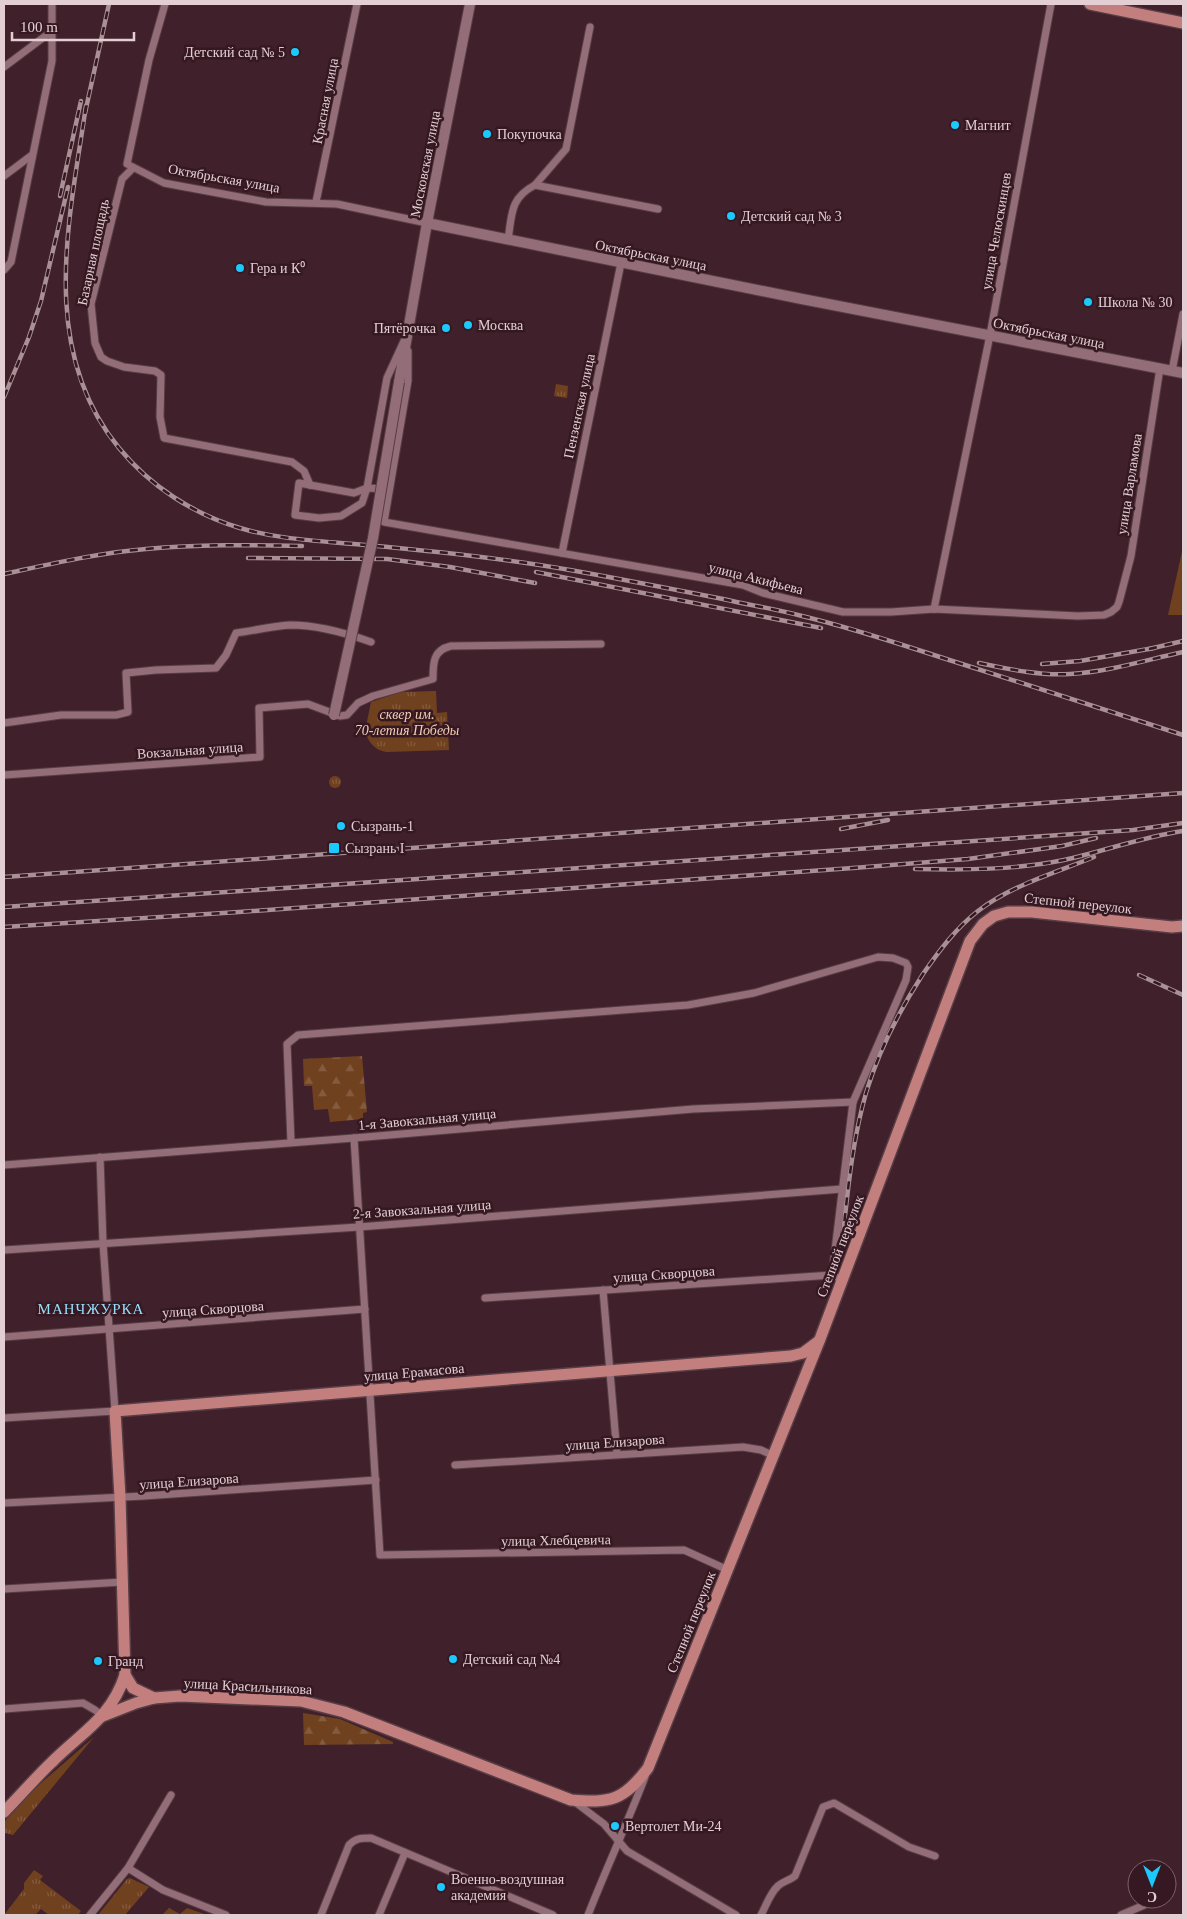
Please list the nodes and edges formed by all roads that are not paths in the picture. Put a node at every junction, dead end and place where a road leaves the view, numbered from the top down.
1 (52, 4) edge
2 (165, 4) edge
3 (357, 4) edge
4 (470, 4) edge
5 (1051, 4) edge
6 (1090, 4) edge
7 (1183, 23) edge
8 (590, 27) dead end
9 (52, 31) junction
10 (4, 67) edge
11 (32, 155) junction
12 (133, 168) junction
13 (4, 176) edge
14 (535, 185) junction
15 (316, 202) junction
16 (658, 209) dead end
17 (427, 223) junction
18 (508, 240) junction
19 (621, 263) junction
20 (4, 270) edge
21 (1183, 314) edge
22 (408, 330) junction
23 (990, 335) junction
24 (1160, 368) junction
25 (1172, 370) junction
26 (1183, 373) edge
27 (310, 485) junction
28 (367, 488) junction
29 (390, 489) junction
30 (384, 522) joint
31 (562, 553) junction
32 (1119, 602) joint
33 (934, 609) junction
34 (371, 642) dead end
35 (601, 644) dead end
36 (330, 713) junction
37 (4, 723) edge
38 (4, 775) edge
39 (1183, 926) edge
40 (853, 1102) junction
41 (354, 1138) junction
42 (291, 1142) junction
43 (100, 1157) junction
44 (4, 1165) edge
45 (842, 1189) junction
46 (359, 1226) junction
47 (103, 1243) junction
48 (4, 1250) edge
49 (832, 1276) junction
50 (843, 1280) junction
51 (603, 1290) junction
52 (485, 1298) dead end
53 (365, 1310) junction
54 (109, 1329) junction
55 (4, 1337) edge
56 (820, 1340) junction
57 (791, 1356) junction
58 (610, 1371) junction
59 (804, 1380) junction
60 (370, 1391) junction
61 (115, 1411) junction
62 (4, 1418) edge
63 (617, 1454) junction
64 (774, 1456) junction
65 (455, 1465) dead end
66 (376, 1480) junction
67 (120, 1497) junction
68 (4, 1503) edge
69 (728, 1570) junction
70 (123, 1582) junction
71 (4, 1590) edge
72 (125, 1676) junction
73 (154, 1698) junction
74 (4, 1709) edge
75 (103, 1716) junction
76 (648, 1768) junction
77 (171, 1795) dead end
78 (571, 1800) junction
79 (4, 1812) edge
80 (618, 1843) junction
81 (405, 1852) junction
82 (935, 1856) dead end
83 (128, 1868) junction
84 (1135, 1909) edge
85 (90, 1915) edge
86 (226, 1915) edge
87 (321, 1915) edge
88 (379, 1915) edge
89 (553, 1915) edge
90 (588, 1915) edge
91 (736, 1915) edge
92 (761, 1915) edge
93 (1121, 1915) edge

1 - 9 street
2 - 12 street
3 - 15 street, Красная улица
4 - 17 main road, Московская улица
5 - 23 street, улица Челюскинцев
6 - 7 main road
8 - 14 street
9 - 10 street
9 - 11 street
11 - 13 street
11 - 20 street
12 - 15 street, Октябрьская улица
12 - 27 street, Базарная площадь
14 - 16 street
14 - 18 street
15 - 17 street, Октябрьская улица
17 - 18 main road, Октябрьская улица
17 - 22 main road, Московская улица
18 - 19 main road, Октябрьская улица
19 - 23 main road, Октябрьская улица
19 - 31 street, Пензенская улица
21 - 25 street
22 - 28 street, Московская улица
22 - 29 street, Московская улица
22 - 36 main road, Московская улица, bridge
23 - 24 main road, Октябрьская улица
23 - 33 street, улица Челюскинцев
24 - 25 main road, Октябрьская улица
24 - 32 street, улица Варламова
25 - 26 main road, Октябрьская улица
27 - 28 street
27 - 28 street
28 - 29 street
29 - 30 street, Московская улица
30 - 31 street, улица Акифьева
31 - 33 street, улица Акифьева
32 - 33 street, улица Акифьева
34 - 37 street
35 - 36 street
36 - 38 street, Вокзальная улица
39 - 50 main road, Степной переулок
40 - 41 street, 1-я Завокзальная улица
40 - 42 street
40 - 45 street
41 - 42 street, 1-я Завокзальная улица
41 - 46 street
42 - 43 street, 1-я Завокзальная улица
43 - 44 street, 1-я Завокзальная улица
43 - 47 street
45 - 46 street, 2-я Завокзальная улица
45 - 49 street
46 - 47 street, 2-я Завокзальная улица
46 - 53 street
47 - 48 street, 2-я Завокзальная улица
47 - 54 street
49 - 50 street, улица Скворцова
49 - 51 street, улица Скворцова
50 - 56 main road, Степной переулок
51 - 52 street, улица Скворцова
51 - 58 street
53 - 54 street, улица Скворцова
53 - 60 street
54 - 55 street, улица Скворцова
54 - 61 street
56 - 57 main road, улица Ерамасова
56 - 59 main road, Степной переулок
57 - 58 main road, улица Ерамасова
57 - 59 main road
58 - 60 main road, улица Ерамасова
58 - 63 street
59 - 64 main road, Степной переулок
60 - 61 main road, улица Ерамасова
60 - 66 street
61 - 62 street, улица Ерамасова
61 - 67 main road
63 - 64 street, улица Елизарова
63 - 65 street, улица Елизарова
64 - 69 main road, Степной переулок
66 - 67 street, улица Елизарова
66 - 69 street, улица Хлебцевича
67 - 68 street, улица Елизарова
67 - 70 main road
69 - 76 main road, Степной переулок
70 - 71 street
70 - 72 main road
72 - 73 main road
72 - 75 main road
73 - 75 main road, улица Красильникова
73 - 78 main road, улица Красильникова
74 - 75 street
75 - 79 main road
76 - 78 main road, Степной переулок
76 - 80 street
77 - 83 street
78 - 80 street
80 - 90 street
80 - 91 street
81 - 87 street
81 - 88 street
81 - 89 street
82 - 92 street
83 - 85 street
83 - 86 street
84 - 93 street

